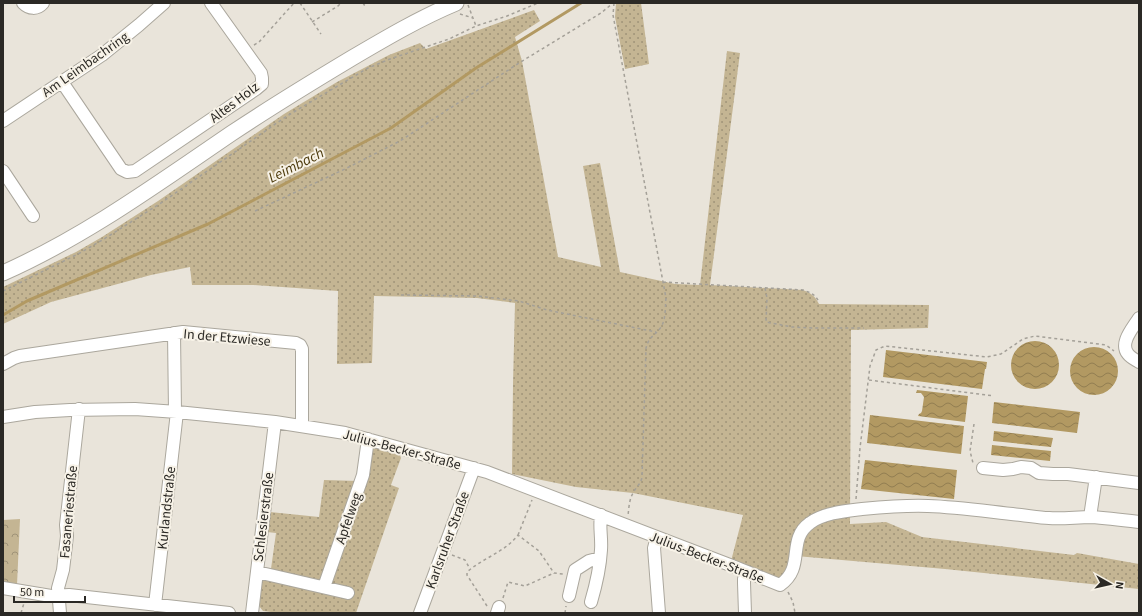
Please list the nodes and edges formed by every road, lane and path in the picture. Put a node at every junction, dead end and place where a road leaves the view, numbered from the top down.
1 (23, 3) edge
2 (43, 3) edge
3 (164, 3) edge
4 (212, 3) edge
5 (294, 3) edge
6 (300, 3) edge
7 (341, 3) edge
8 (363, 3) edge
9 (456, 3) edge
10 (467, 3) edge
11 (538, 3) edge
12 (614, 3) edge
13 (365, 6) dead end
14 (440, 7) edge
15 (312, 22) junction
16 (476, 26) junction
17 (321, 34) dead end
18 (245, 50) junction
19 (62, 82) junction
20 (3, 120) edge
21 (3, 171) edge
22 (255, 212) dead end
23 (33, 216) dead end
24 (3, 273) edge
25 (664, 282) junction
26 (765, 288) junction
27 (3, 291) edge
28 (401, 295) dead end
29 (819, 302) dead end
30 (1139, 318) edge
31 (864, 328) dead end
32 (656, 332) junction
33 (174, 333) junction
34 (1128, 355) junction
35 (1139, 362) edge
36 (3, 364) edge
37 (868, 380) junction
38 (994, 396) dead end
39 (79, 409) junction
40 (176, 412) junction
41 (3, 417) edge
42 (275, 422) junction
43 (974, 424) dead end
44 (302, 426) junction
45 (368, 443) junction
46 (474, 468) junction
47 (983, 468) joint
48 (1096, 478) junction
49 (1139, 483) edge
50 (536, 490) junction
51 (859, 510) junction
52 (601, 515) junction
53 (1090, 517) junction
54 (1139, 522) edge
55 (625, 525) junction
56 (518, 535) junction
57 (656, 537) junction
58 (443, 552) junction
59 (600, 558) junction
60 (470, 569) junction
61 (257, 572) junction
62 (746, 572) junction
63 (554, 573) junction
64 (574, 574) junction
65 (780, 586) junction
66 (324, 587) junction
67 (3, 588) edge
68 (348, 593) dead end
69 (58, 595) junction
70 (568, 600) joint
71 (592, 602) dead end
72 (155, 605) junction
73 (495, 609) edge
74 (192, 611) edge
75 (60, 613) edge
76 (229, 613) edge
77 (252, 613) edge
78 (420, 613) edge
79 (565, 613) edge
80 (659, 613) edge
81 (745, 613) edge
82 (794, 613) edge

1 - 2 street
3 - 19 street, Am Leimbachring
4 - 18 street, Altes Holz
5 - 18 path
6 - 15 path
7 - 15 path
8 - 13 path
9 - 14 main road
10 - 16 path
11 - 16 path
12 - 22 path
12 - 25 path
14 - 24 main road
15 - 17 path
16 - 27 path
18 - 19 street, Altes Holz
19 - 20 street, Am Leimbachring
21 - 23 street
25 - 26 path
25 - 32 path
26 - 29 path
26 - 31 path
28 - 32 path
30 - 34 street
32 - 55 path
33 - 36 street, In der Etzwiese
33 - 40 street, Kurlandstraße
33 - 44 street, In der Etzwiese
34 - 35 street
34 - 37 path
37 - 38 path
37 - 51 path
39 - 40 street, Julius-Becker-Straße
39 - 41 street, Julius-Becker-Straße
39 - 69 street, Fasaneriestraße
40 - 42 street, Julius-Becker-Straße
40 - 72 street, Kurlandstraße
42 - 44 street, Julius-Becker-Straße
42 - 61 street, Schlesierstraße
43 - 47 path
44 - 45 street, Julius-Becker-Straße
45 - 46 street, Julius-Becker-Straße
45 - 66 street, Apfelweg
46 - 50 street, Julius-Becker-Straße
46 - 58 street, Karlsruher Straße
47 - 48 street
48 - 49 street
48 - 53 street
50 - 52 street, Julius-Becker-Straße
50 - 56 path
51 - 53 street
51 - 65 street
52 - 55 street, Julius-Becker-Straße
52 - 59 street
53 - 54 street
55 - 57 street, Julius-Becker-Straße
56 - 60 path
56 - 63 path
57 - 62 street, Julius-Becker-Straße
57 - 80 street
58 - 60 path
58 - 78 street, Karlsruher Straße
59 - 64 street
59 - 71 street
60 - 73 path
61 - 66 street
61 - 77 street, Schlesierstraße
62 - 65 street, Julius-Becker-Straße
62 - 81 street
63 - 64 path
63 - 73 path
64 - 70 street
65 - 82 path
66 - 68 street
67 - 69 street
69 - 72 street
69 - 75 street, Fasaneriestraße
70 - 79 path
72 - 74 street
74 - 76 street

